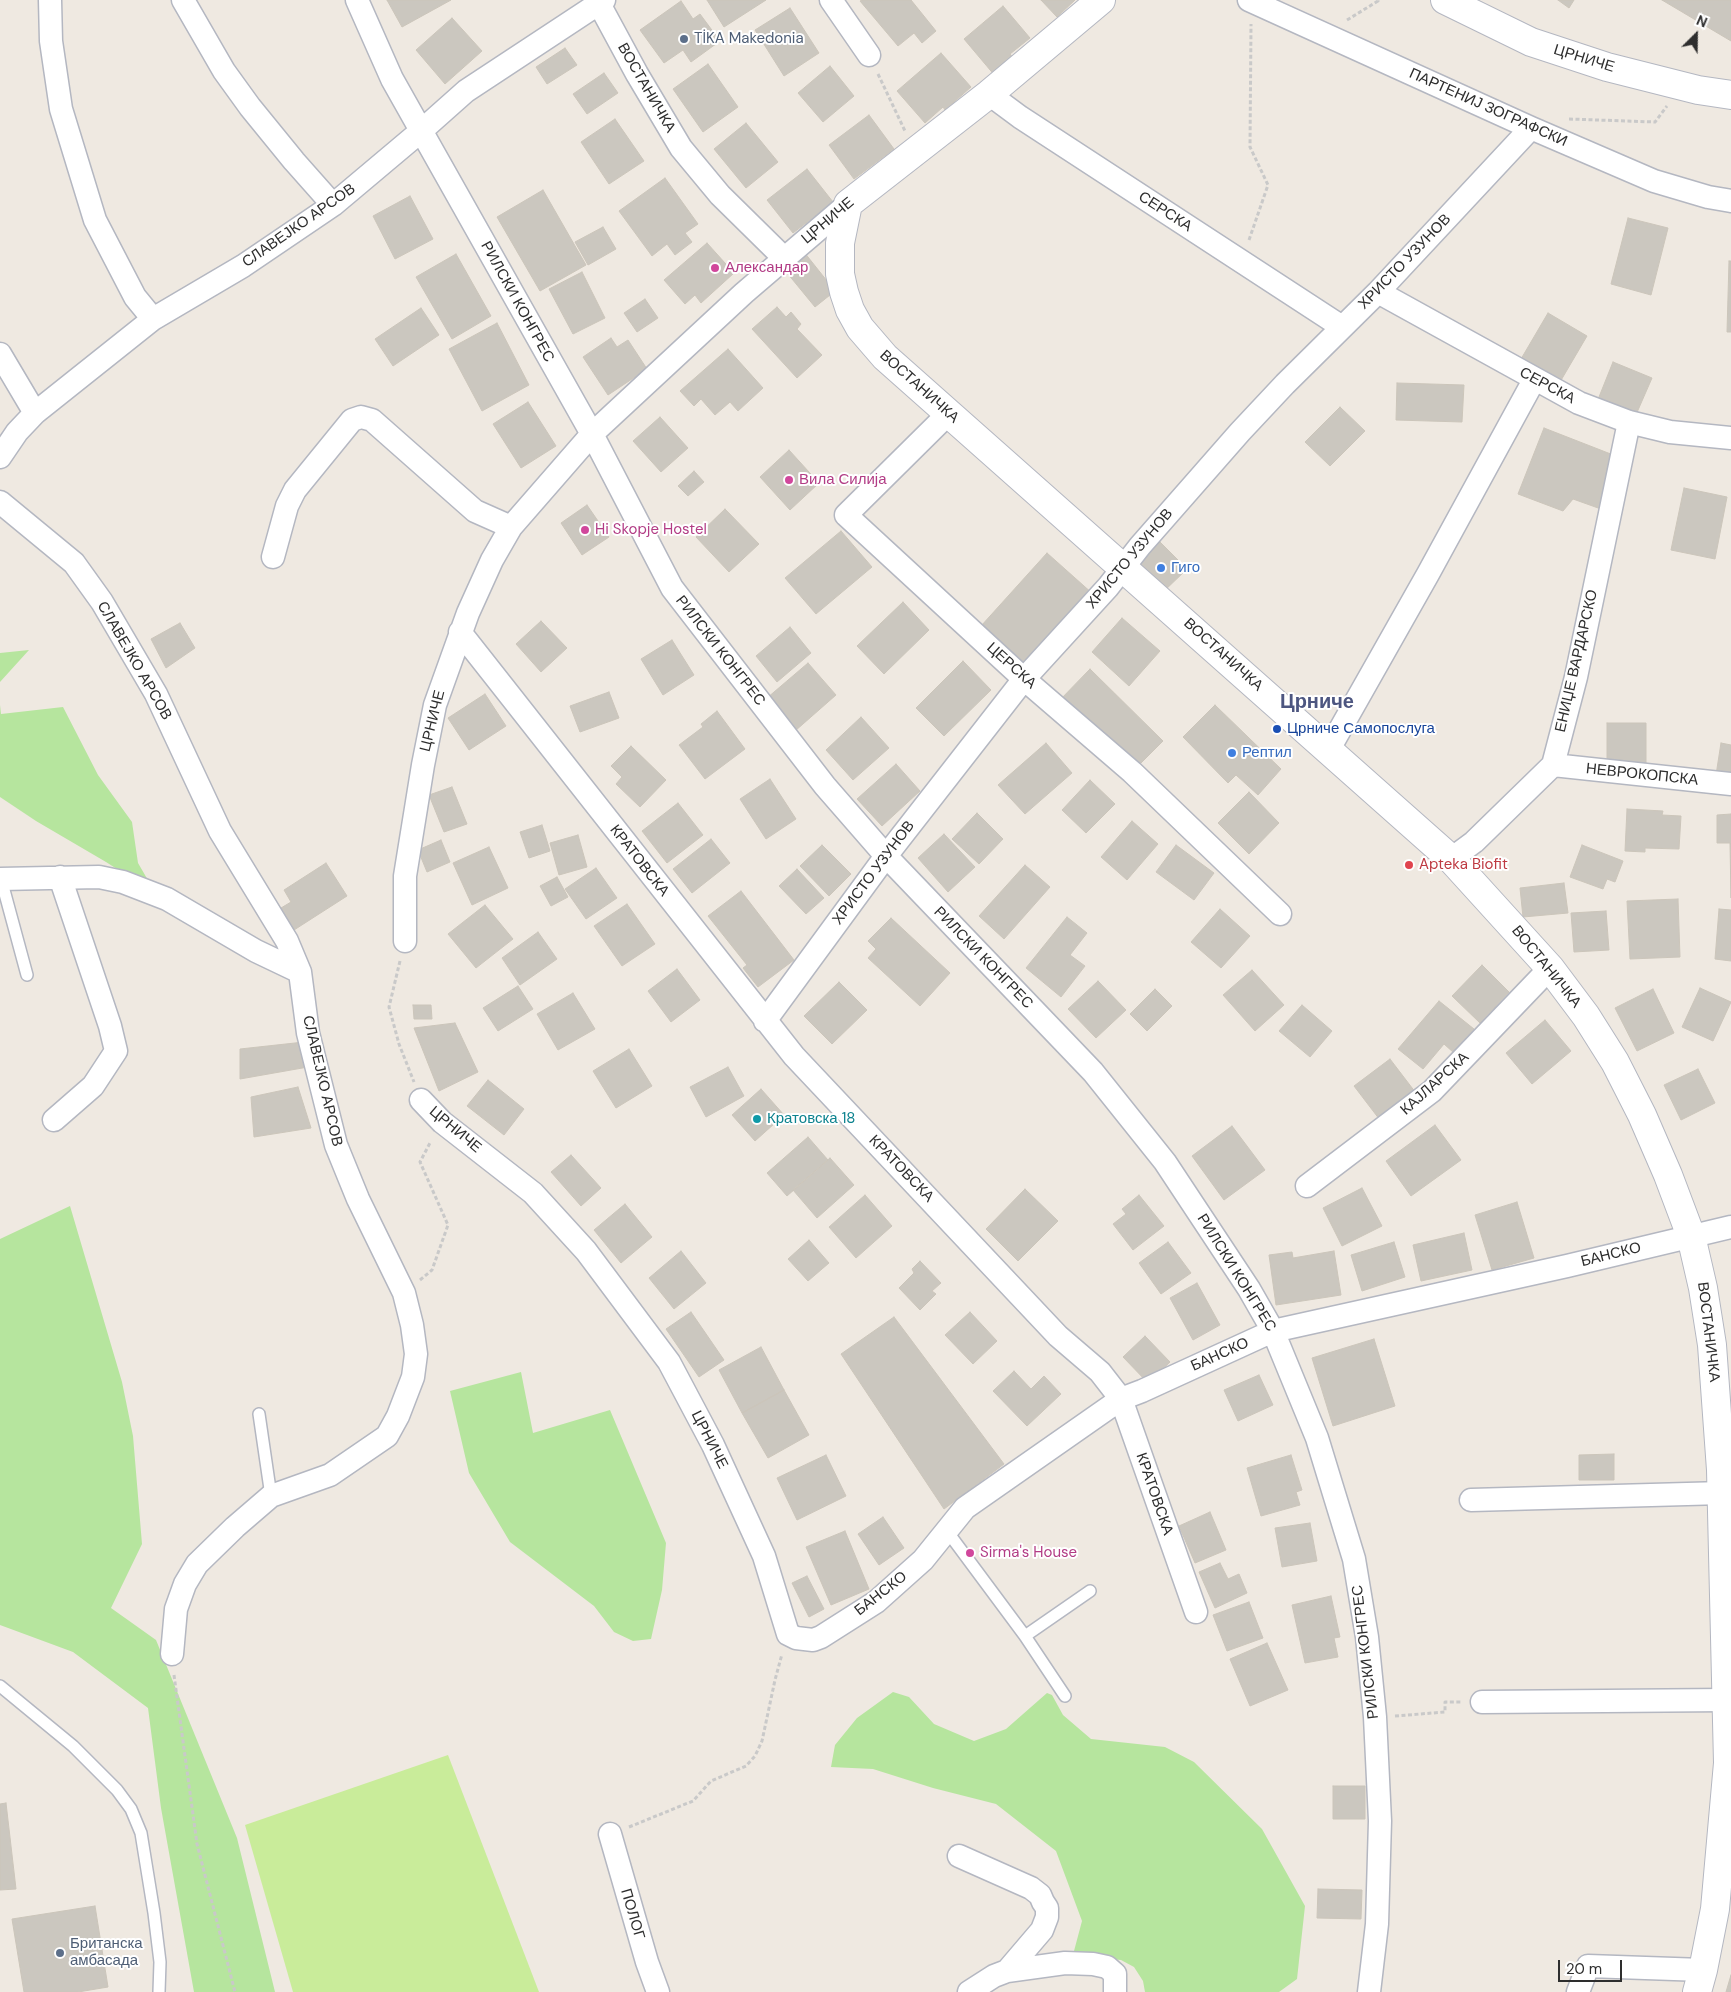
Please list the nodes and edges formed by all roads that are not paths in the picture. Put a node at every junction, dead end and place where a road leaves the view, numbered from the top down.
1 (50, 0) edge
2 (182, 0) edge
3 (357, 0) edge
4 (831, 0) edge
5 (1101, 0) edge
6 (1250, 0) edge
7 (1445, 0) edge
8 (600, 1) edge
9 (869, 55) road end
10 (989, 94) junction
11 (1731, 95) edge
12 (1531, 128) junction
13 (422, 131) junction
14 (1731, 201) edge
15 (848, 204) junction
16 (333, 205) junction
17 (784, 258) junction
18 (1378, 292) junction
19 (152, 319) junction
20 (1342, 327) junction
21 (0, 354) edge
22 (1534, 380) junction
23 (35, 413) junction
24 (948, 414) junction
25 (1629, 422) junction
26 (592, 434) junction
27 (1731, 438) edge
28 (0, 457) edge
29 (0, 502) edge
30 (511, 527) junction
31 (273, 556) dead end
32 (1123, 567) junction
33 (460, 632) junction
34 (1024, 679) junction
35 (1328, 749) junction
36 (1552, 765) junction
37 (1731, 784) edge
38 (886, 856) junction
39 (1452, 859) junction
40 (60, 877) junction
41 (0, 879) edge
42 (1280, 914) dead end
43 (405, 941) road end
44 (1550, 968) junction
45 (300, 972) junction
46 (27, 975) dead end
47 (765, 1021) junction
48 (421, 1100) road end
49 (54, 1120) dead end
50 (1307, 1186) dead end
51 (1731, 1227) edge
52 (1691, 1236) junction
53 (1273, 1331) junction
54 (1121, 1399) junction
55 (259, 1414) dead end
56 (1722, 1493) junction
57 (271, 1496) junction
58 (1471, 1500) dead end
59 (947, 1531) junction
60 (1090, 1591) dead end
61 (1196, 1612) dead end
62 (788, 1634) joint
63 (1025, 1636) junction
64 (172, 1654) road end
65 (0, 1686) edge
66 (1065, 1696) dead end
67 (1482, 1702) road end
68 (1728, 1709) edge
69 (610, 1834) road end
70 (959, 1856) dead end
71 (1723, 1909) edge
72 (1007, 1971) junction
73 (1700, 1981) edge
74 (158, 1992) edge
75 (658, 1992) edge
76 (969, 1992) edge
77 (1116, 1992) edge
78 (1369, 1992) edge
79 (1578, 1992) edge

1 - 19 street
2 - 16 street
3 - 13 street, РИЛСКИ КОНГРЕС
4 - 9 street
5 - 10 street, ЦРНИЧЕ
6 - 12 street, ПАРТЕНИЈ ЗОГРАФСКИ
7 - 11 street, ЦРНИЧЕ
8 - 13 street, СЛАВЕЈКО АРСОВ
8 - 17 street, ВОСТАНИЧКА
10 - 15 street, ЦРНИЧЕ
10 - 20 street, СЕРСКА
12 - 14 street, ПАРТЕНИЈ ЗОГРАФСКИ
12 - 18 street, ХРИСТО УЗУНОВ
13 - 16 street, СЛАВЕЈКО АРСОВ
13 - 26 street, РИЛСКИ КОНГРЕС
15 - 17 street, ЦРНИЧЕ
15 - 24 street, ВОСТАНИЧКА
16 - 19 street, СЛАВЕЈКО АРСОВ
17 - 26 street, ЦРНИЧЕ
18 - 20 street, ХРИСТО УЗУНОВ
18 - 22 street, СЕРСКА
19 - 23 street, СЛАВЕЈКО АРСОВ
20 - 32 street, ХРИСТО УЗУНОВ
21 - 23 street
22 - 25 street, СЕРСКА
22 - 35 street
23 - 28 street, СЛАВЕЈКО АРСОВ
24 - 32 street, ВОСТАНИЧКА
24 - 34 street, ЦЕРСКА
25 - 27 street, СЕРСКА
25 - 36 street, ЕНИЏЕ ВАРДАРСКО
26 - 30 street, ЦРНИЧЕ
26 - 38 street, РИЛСКИ КОНГРЕС
29 - 45 street, СЛАВЕЈКО АРСОВ
30 - 31 street
30 - 33 street, ЦРНИЧЕ
32 - 34 street, ХРИСТО УЗУНОВ
32 - 35 street, ВОСТАНИЧКА
33 - 43 street, ЦРНИЧЕ
33 - 47 street, КРАТОВСКА
34 - 38 street, ХРИСТО УЗУНОВ
34 - 42 street, ЦЕРСКА
35 - 39 street, ВОСТАНИЧКА
36 - 37 street, НЕВРОКОПСКА
36 - 39 street
38 - 47 street, ХРИСТО УЗУНОВ
38 - 53 street, РИЛСКИ КОНГРЕС
39 - 44 street, ВОСТАНИЧКА
40 - 41 street
40 - 45 street
40 - 49 street
41 - 46 lane
44 - 50 street, КАЈЛАРСКА
44 - 52 street, ВОСТАНИЧКА
45 - 57 street, СЛАВЕЈКО АРСОВ
47 - 54 street, КРАТОВСКА
48 - 62 street, ЦРНИЧЕ
51 - 52 street, БАНСКО
52 - 53 street, БАНСКО
52 - 56 street, ВОСТАНИЧКА
53 - 54 street, БАНСКО
53 - 78 street, РИЛСКИ КОНГРЕС
54 - 59 street, БАНСКО
54 - 61 street, КРАТОВСКА
55 - 57 lane
56 - 58 street
56 - 68 street, ВОСТАНИЧКА
57 - 64 street, СЛАВЕЈКО АРСОВ
59 - 62 street, БАНСКО
59 - 63 lane
60 - 63 lane
63 - 66 lane
65 - 74 lane
67 - 68 street
68 - 71 street, ВОСТАНИЧКА
69 - 75 street, ПОЛОГ
70 - 72 street
71 - 73 street, ВОСТАНИЧКА
72 - 76 street
72 - 77 street
73 - 79 street

